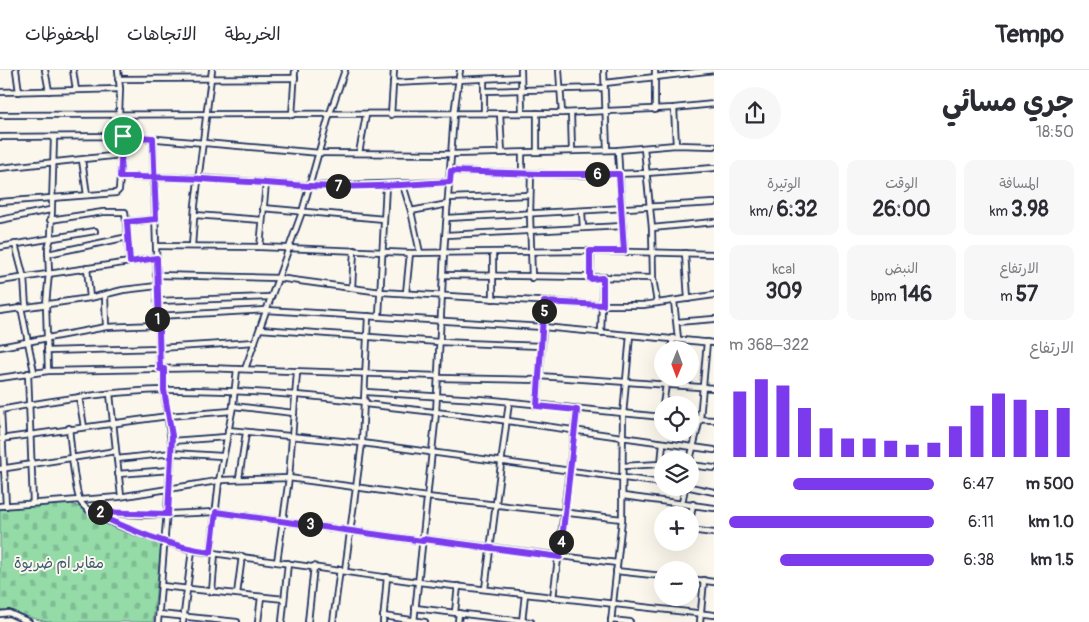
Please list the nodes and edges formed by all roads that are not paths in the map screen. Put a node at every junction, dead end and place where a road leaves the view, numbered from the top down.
1 (16, 70) edge
2 (44, 70) edge
3 (73, 70) edge
4 (118, 70) edge
5 (212, 70) edge
6 (296, 70) edge
7 (345, 70) edge
8 (394, 70) edge
9 (460, 70) edge
10 (521, 70) edge
11 (559, 70) edge
12 (604, 70) edge
13 (655, 70) edge
14 (714, 70) edge
15 (676, 72) edge
16 (521, 77) junction
17 (655, 77) junction
18 (295, 78) junction
19 (118, 79) junction
20 (211, 79) junction
21 (484, 80) junction
22 (458, 81) junction
23 (393, 83) junction
24 (604, 86) junction
25 (560, 88) junction
26 (120, 89) junction
27 (76, 90) junction
28 (521, 90) junction
29 (49, 91) junction
30 (484, 91) junction
31 (0, 92) edge
32 (19, 92) junction
33 (714, 104) edge
34 (674, 108) junction
35 (655, 110) junction
36 (606, 112) junction
37 (484, 113) junction
38 (500, 113) junction
39 (522, 113) junction
40 (537, 113) junction
41 (571, 113) junction
42 (119, 114) junction
43 (207, 114) junction
44 (292, 114) junction
45 (391, 114) junction
46 (454, 114) junction
47 (562, 114) junction
48 (0, 115) edge
49 (366, 115) junction
50 (329, 116) junction
51 (123, 136) junction
52 (0, 137) edge
53 (54, 138) junction
54 (153, 138) junction
55 (204, 145) junction
56 (676, 145) junction
57 (714, 146) edge
58 (644, 148) junction
59 (607, 150) junction
60 (618, 150) junction
61 (572, 151) junction
62 (537, 152) junction
63 (359, 153) junction
64 (502, 153) junction
65 (522, 153) junction
66 (320, 154) junction
67 (452, 154) junction
68 (122, 155) junction
69 (82, 160) junction
70 (53, 163) junction
71 (0, 168) edge
72 (714, 168) edge
73 (451, 171) junction
74 (522, 173) junction
75 (646, 173) junction
76 (531, 174) junction
77 (619, 174) junction
78 (120, 177) junction
79 (154, 177) junction
80 (199, 178) junction
81 (450, 182) junction
82 (266, 183) junction
83 (402, 185) junction
84 (310, 186) junction
85 (386, 186) junction
86 (87, 195) junction
87 (530, 195) junction
88 (51, 197) junction
89 (449, 198) junction
90 (0, 202) edge
91 (714, 203) edge
92 (448, 204) junction
93 (263, 208) junction
94 (649, 208) junction
95 (622, 209) junction
96 (50, 210) junction
97 (411, 211) junction
98 (302, 212) junction
99 (582, 212) junction
100 (195, 215) junction
101 (530, 215) junction
102 (384, 218) junction
103 (447, 218) junction
104 (156, 219) junction
105 (0, 220) edge
106 (50, 220) junction
107 (262, 220) junction
108 (127, 222) junction
109 (714, 222) edge
110 (623, 226) junction
111 (583, 228) junction
112 (652, 228) junction
113 (532, 229) junction
114 (95, 231) dead end
115 (446, 235) junction
116 (128, 237) junction
117 (51, 238) junction
118 (15, 244) junction
119 (156, 246) junction
120 (192, 246) junction
121 (0, 247) edge
122 (260, 247) junction
123 (289, 248) junction
124 (354, 250) junction
125 (590, 251) junction
126 (624, 251) junction
127 (382, 252) junction
128 (410, 252) junction
129 (493, 252) junction
130 (533, 252) junction
131 (652, 252) junction
132 (420, 253) junction
133 (444, 253) junction
134 (685, 253) junction
135 (48, 254) junction
136 (714, 254) edge
137 (157, 258) junction
138 (130, 262) junction
139 (87, 268) junction
140 (49, 273) junction
141 (156, 275) junction
142 (443, 275) junction
143 (493, 276) junction
144 (24, 278) junction
145 (278, 278) junction
146 (532, 278) junction
147 (603, 278) junction
148 (653, 278) junction
149 (590, 279) junction
150 (0, 281) edge
151 (157, 286) junction
152 (352, 288) junction
153 (381, 292) junction
154 (406, 293) junction
155 (104, 295) junction
156 (442, 295) junction
157 (714, 295) edge
158 (271, 297) junction
159 (90, 298) junction
160 (493, 299) junction
161 (688, 299) junction
162 (157, 301) junction
163 (674, 301) junction
164 (544, 302) junction
165 (46, 304) junction
166 (657, 304) junction
167 (603, 305) junction
168 (23, 307) junction
169 (266, 310) junction
170 (0, 311) edge
171 (157, 316) junction
172 (368, 316) junction
173 (379, 316) junction
174 (714, 319) edge
175 (440, 320) junction
176 (677, 322) junction
177 (157, 325) junction
178 (106, 327) junction
179 (543, 327) junction
180 (260, 329) junction
181 (601, 333) junction
182 (630, 335) junction
183 (46, 338) junction
184 (367, 338) junction
185 (675, 338) junction
186 (674, 341) edge
187 (27, 342) junction
188 (255, 342) junction
189 (439, 342) junction
190 (707, 342) junction
191 (714, 343) edge
192 (542, 346) junction
193 (0, 347) edge
194 (159, 348) junction
195 (47, 351) junction
196 (162, 369) junction
197 (236, 369) junction
198 (245, 369) junction
199 (48, 371) junction
200 (34, 372) junction
201 (297, 372) junction
202 (28, 373) junction
203 (366, 375) junction
204 (438, 377) junction
205 (0, 378) edge
206 (539, 378) junction
207 (626, 382) junction
208 (654, 384) edge
209 (678, 386) edge
210 (703, 388) junction
211 (714, 388) edge
212 (164, 390) junction
213 (234, 390) junction
214 (366, 392) junction
215 (110, 394) junction
216 (296, 394) junction
217 (79, 397) junction
218 (437, 398) junction
219 (509, 402) junction
220 (366, 403) junction
221 (28, 405) junction
222 (537, 406) junction
223 (232, 409) junction
224 (0, 410) edge
225 (577, 410) junction
226 (294, 412) junction
227 (436, 413) junction
228 (623, 414) junction
229 (168, 416) junction
230 (654, 416) edge
231 (700, 419) junction
232 (714, 420) edge
233 (507, 421) junction
234 (114, 423) junction
235 (84, 426) junction
236 (69, 428) junction
237 (228, 430) junction
238 (574, 431) junction
239 (246, 433) junction
240 (30, 434) junction
241 (292, 436) junction
242 (226, 437) junction
243 (623, 437) junction
244 (2, 438) edge
245 (172, 441) junction
246 (362, 443) junction
247 (663, 443) junction
248 (693, 447) junction
249 (714, 450) edge
250 (116, 451) junction
251 (692, 451) edge
252 (172, 453) junction
253 (432, 454) junction
254 (222, 456) junction
255 (73, 458) junction
256 (117, 459) junction
257 (501, 462) junction
258 (31, 464) junction
259 (623, 466) junction
260 (699, 466) edge
261 (2, 468) edge
262 (714, 468) edge
263 (170, 470) junction
264 (570, 471) junction
265 (118, 474) junction
266 (239, 478) junction
267 (289, 478) junction
268 (623, 478) junction
269 (219, 481) junction
270 (654, 482) edge
271 (357, 487) junction
272 (169, 489) junction
273 (699, 489) edge
274 (714, 492) edge
275 (120, 496) junction
276 (623, 496) junction
277 (683, 496) edge
278 (427, 497) junction
279 (80, 501) junction
280 (33, 503) junction
281 (682, 503) junction
282 (495, 504) junction
283 (693, 504) joint
284 (3, 506) edge
285 (714, 508) edge
286 (92, 512) junction
287 (216, 512) junction
288 (564, 512) junction
289 (168, 514) junction
290 (622, 519) junction
291 (282, 520) junction
292 (351, 530) junction
293 (699, 531) edge
294 (714, 533) edge
295 (423, 540) junction
296 (164, 542) junction
297 (490, 547) junction
298 (192, 550) junction
299 (213, 553) junction
300 (242, 556) junction
301 (560, 557) junction
302 (277, 562) junction
303 (288, 563) junction
304 (617, 563) junction
305 (314, 566) junction
306 (340, 570) junction
307 (346, 570) junction
308 (616, 571) junction
309 (654, 575) edge
310 (387, 577) junction
311 (699, 580) edge
312 (704, 580) junction
313 (418, 582) junction
314 (714, 582) edge
315 (162, 586) junction
316 (458, 586) junction
317 (188, 589) junction
318 (485, 589) junction
319 (212, 592) junction
320 (237, 594) junction
321 (525, 594) junction
322 (261, 597) junction
323 (553, 598) junction
324 (284, 599) junction
325 (613, 602) junction
326 (415, 608) junction
327 (457, 613) junction
328 (701, 613) junction
329 (0, 614) edge
330 (159, 614) junction
331 (714, 615) edge
332 (383, 616) junction
333 (184, 619) edge
334 (414, 621) edge
335 (522, 621) edge
336 (611, 621) edge
337 (29, 622) edge
338 (158, 622) edge
339 (237, 622) edge
340 (258, 622) edge
341 (282, 622) edge
342 (308, 622) edge
343 (333, 622) edge
344 (383, 622) edge
345 (425, 622) edge
346 (458, 622) edge
347 (531, 622) edge
348 (630, 622) edge
349 (700, 622) edge

1 - 32 street
2 - 29 street
3 - 27 street
4 - 19 street
5 - 20 street
6 - 18 street
7 - 50 street
8 - 23 street
9 - 22 street
10 - 16 street
11 - 25 street
12 - 24 street
13 - 17 street
14 - 15 street
15 - 17 street
16 - 21 street
16 - 28 street
17 - 24 street
17 - 35 street
18 - 20 street
18 - 44 street
19 - 20 street
19 - 26 street
20 - 43 street
21 - 22 street
21 - 30 street
22 - 23 street
22 - 46 street
23 - 45 street
24 - 25 street
24 - 36 street
25 - 28 street
25 - 47 street
26 - 27 street
26 - 42 street
27 - 29 street
28 - 30 street
28 - 39 street
29 - 32 street
30 - 37 street
31 - 32 street
33 - 34 street
34 - 35 street
34 - 56 street
35 - 36 street
36 - 41 street
36 - 59 street
37 - 38 street
37 - 46 street
38 - 39 street
38 - 64 street
39 - 40 street
40 - 47 street
40 - 62 street
41 - 47 street
41 - 61 street
42 - 43 street
42 - 48 street
42 - 51 street
43 - 44 street
43 - 55 street
44 - 50 street
45 - 46 street
45 - 49 street
46 - 67 street
49 - 50 street
49 - 63 street
50 - 66 street
51 - 53 street
51 - 54 street
51 - 68 street
52 - 53 street
53 - 70 street
54 - 55 street
54 - 79 street
55 - 66 street
55 - 80 street
56 - 57 street
56 - 58 street
58 - 60 street
58 - 75 street
59 - 60 street
59 - 61 street
60 - 77 street
61 - 62 street
62 - 65 street
63 - 66 street
63 - 67 street
64 - 65 street
64 - 67 street
65 - 74 street
66 - 84 street
67 - 73 street
68 - 69 street
68 - 78 street
69 - 70 street
69 - 86 street
70 - 71 street
70 - 88 street
72 - 75 street
73 - 74 street
73 - 81 street
74 - 76 street
75 - 77 street
75 - 94 street
76 - 77 street
76 - 87 street
77 - 95 street
78 - 79 street
78 - 86 street
79 - 80 street
79 - 104 street
80 - 82 street
80 - 100 street
81 - 83 street
81 - 89 street
82 - 84 street
82 - 93 street
83 - 85 street
83 - 97 street
84 - 85 street
84 - 98 street
85 - 102 street
86 - 88 street
87 - 89 street
87 - 101 street
88 - 90 street
88 - 96 street
89 - 92 street
91 - 94 street
92 - 97 street
92 - 103 street
93 - 98 street
93 - 107 street
94 - 95 street
94 - 112 street
95 - 99 street
95 - 110 street
96 - 105 street
96 - 106 street
97 - 132 street
98 - 102 street
98 - 123 street
99 - 101 street
99 - 111 street
100 - 107 street
100 - 120 street
101 - 103 street
101 - 113 street
102 - 127 street
103 - 115 street
104 - 108 street
104 - 119 street
106 - 108 street
106 - 117 street
107 - 122 street
108 - 116 street
109 - 112 street
110 - 111 street
110 - 126 street
111 - 113 street
112 - 131 street
113 - 115 street
113 - 130 street
114 - 117 street
115 - 133 street
116 - 135 street
116 - 138 street
117 - 118 street
117 - 135 street
118 - 121 street
118 - 144 street
119 - 120 street
119 - 137 street
120 - 122 street
122 - 123 street
123 - 124 street
123 - 145 street
124 - 127 street
124 - 152 street
125 - 126 street
125 - 130 street
125 - 149 street
126 - 131 street
127 - 128 street
127 - 153 street
128 - 132 street
128 - 154 street
129 - 130 street
129 - 133 street
129 - 143 street
130 - 146 street
131 - 134 street
131 - 148 street
132 - 133 street
133 - 142 street
134 - 136 street
134 - 161 street
135 - 140 street
137 - 138 street
137 - 141 street
138 - 139 street
139 - 140 street
139 - 159 street
140 - 144 street
140 - 165 street
141 - 145 street
141 - 151 street
142 - 143 street
142 - 156 street
143 - 146 street
143 - 160 street
144 - 150 street
144 - 168 street
145 - 152 street
145 - 158 street
146 - 149 street
147 - 148 street
147 - 149 street
147 - 167 street
148 - 166 street
151 - 155 street
151 - 162 street
152 - 153 street
153 - 154 street
153 - 173 street
154 - 156 street
155 - 159 street
155 - 178 street
156 - 160 street
156 - 175 street
157 - 161 street
158 - 162 street
158 - 169 street
159 - 165 street
160 - 164 street
161 - 163 street
162 - 171 street
163 - 166 street
163 - 176 street
164 - 167 street
164 - 179 street
165 - 168 street
165 - 183 street
166 - 167 street
167 - 181 street
168 - 170 street
168 - 187 street
169 - 171 street
169 - 172 street
169 - 180 street
171 - 177 street
172 - 173 street
172 - 184 street
173 - 175 street
174 - 176 street
175 - 179 street
175 - 189 street
176 - 185 street
177 - 178 street
177 - 194 street
178 - 183 street
179 - 181 street
179 - 192 street
180 - 184 street
180 - 188 street
181 - 182 street
182 - 185 street
182 - 207 street
183 - 187 street
183 - 195 street
184 - 189 street
184 - 203 street
185 - 186 street
185 - 190 street
187 - 193 street
187 - 200 street
188 - 194 street
188 - 198 street
189 - 192 street
189 - 204 street
190 - 191 street
190 - 210 street
192 - 206 street
194 - 195 street
194 - 196 street
195 - 199 street
196 - 197 street
196 - 199 street
196 - 212 street
197 - 198 street
197 - 213 street
198 - 201 street
199 - 200 street
200 - 202 street
201 - 203 street
201 - 216 street
202 - 205 street
202 - 221 street
203 - 204 street
203 - 214 street
204 - 206 street
204 - 218 street
206 - 207 street
206 - 222 street
207 - 208 street
207 - 228 street
209 - 210 street
210 - 211 street
210 - 231 street
212 - 213 street
212 - 215 street
212 - 229 street
213 - 216 street
213 - 223 street
214 - 218 street
214 - 220 street
215 - 217 street
215 - 234 street
216 - 220 street
216 - 226 street
217 - 221 street
217 - 235 street
218 - 219 street
218 - 227 street
219 - 222 street
219 - 233 street
220 - 227 street
220 - 246 street
221 - 224 street
221 - 240 street
222 - 225 street
223 - 226 street
223 - 229 street
223 - 237 street
224 - 244 street
225 - 228 street
225 - 238 street
226 - 241 street
227 - 233 street
227 - 253 street
228 - 230 street
228 - 243 street
229 - 234 street
229 - 245 street
231 - 232 street
231 - 248 street
233 - 238 street
233 - 257 street
234 - 235 street
234 - 250 street
235 - 236 street
236 - 240 street
236 - 255 street
237 - 239 street
237 - 242 street
238 - 243 street
238 - 264 street
239 - 241 street
239 - 266 street
240 - 244 street
240 - 258 street
241 - 246 street
241 - 267 street
242 - 245 street
242 - 254 street
243 - 247 street
243 - 259 street
244 - 261 street
245 - 252 street
246 - 253 street
246 - 271 street
247 - 248 street
247 - 259 street
248 - 249 street
248 - 251 street
250 - 255 street
250 - 256 street
252 - 254 street
252 - 256 street
252 - 263 street
253 - 257 street
253 - 278 street
254 - 269 street
255 - 258 street
255 - 279 street
256 - 265 street
257 - 264 street
257 - 282 street
258 - 261 street
258 - 280 street
259 - 268 street
260 - 262 street
261 - 284 street
263 - 265 street
263 - 272 street
264 - 268 street
264 - 288 street
265 - 275 street
266 - 267 street
266 - 269 street
267 - 271 street
267 - 291 street
268 - 270 street
268 - 276 street
269 - 272 street
269 - 287 street
271 - 278 street
271 - 292 street
272 - 275 street
272 - 289 street
273 - 274 street
275 - 279 street
276 - 281 street
276 - 290 street
277 - 281 street
278 - 282 street
278 - 295 street
279 - 280 street
279 - 286 street
280 - 284 street
281 - 283 street
282 - 288 street
282 - 297 street
283 - 285 street
286 - 289 street
286 - 296 street
287 - 289 street
287 - 291 street
287 - 299 street
288 - 290 street
288 - 301 street
289 - 296 street
290 - 304 street
291 - 292 street
291 - 302 street
292 - 295 street
292 - 307 street
293 - 294 street
295 - 297 street
295 - 313 street
296 - 298 street
296 - 315 street
297 - 301 street
297 - 318 street
298 - 299 street
298 - 317 street
299 - 300 street
299 - 319 street
300 - 302 street
300 - 320 street
301 - 304 street
301 - 323 street
302 - 303 street
303 - 305 street
303 - 324 street
304 - 308 street
305 - 306 street
305 - 342 street
306 - 307 street
306 - 343 street
307 - 310 street
308 - 309 street
308 - 325 street
310 - 313 street
310 - 332 street
311 - 312 street
312 - 314 street
312 - 328 street
313 - 316 street
313 - 326 street
315 - 317 street
315 - 330 street
316 - 318 street
316 - 327 street
317 - 319 street
317 - 333 street
318 - 321 street
319 - 320 street
320 - 322 street
321 - 323 street
321 - 335 street
322 - 324 street
322 - 340 street
323 - 325 street
324 - 341 street
325 - 328 street
325 - 336 street
326 - 327 street
326 - 334 street
327 - 335 street
327 - 346 street
328 - 331 street
328 - 349 street
329 - 337 street
330 - 333 street
330 - 338 street
332 - 334 street
332 - 344 street
333 - 339 street
334 - 345 street
335 - 347 street
336 - 348 street

